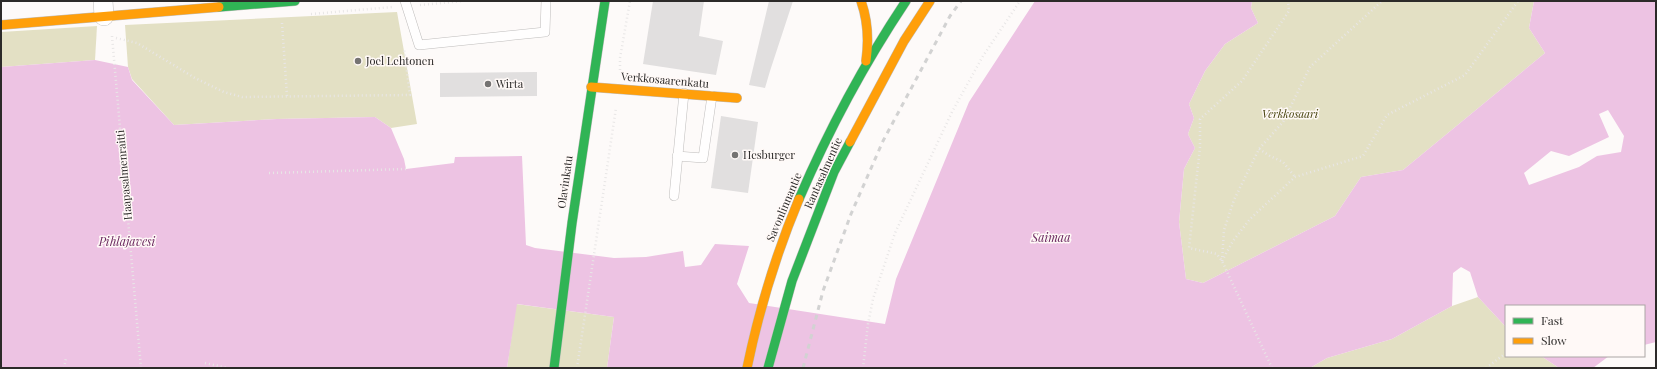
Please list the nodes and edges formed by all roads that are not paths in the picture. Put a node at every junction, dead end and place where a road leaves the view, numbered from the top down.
1 (295, 1) edge
2 (405, 1) edge
3 (546, 1) edge
4 (605, 1) edge
5 (861, 1) edge
6 (906, 1) edge
7 (926, 7) edge
8 (103, 8) edge
9 (1, 25) edge
10 (865, 64) junction
11 (591, 86) junction
12 (684, 93) junction
13 (712, 96) junction
14 (737, 98) dead end
15 (677, 156) junction
16 (674, 196) dead end
17 (554, 368) edge
18 (747, 368) edge
19 (768, 368) edge

1 - 8 main road
2 - 3 lane
4 - 11 main road, Olavinkatu
5 - 10 main road
6 - 7 street
6 - 10 main road
7 - 19 main road, Rantasalmentie
8 - 9 main road
10 - 18 main road, Savonlinnantie
11 - 12 main road, Verkkosaarenkatu
11 - 17 main road, Olavinkatu
12 - 13 main road, Verkkosaarenkatu
12 - 15 lane
13 - 14 main road, Verkkosaarenkatu
13 - 15 lane
15 - 16 lane

